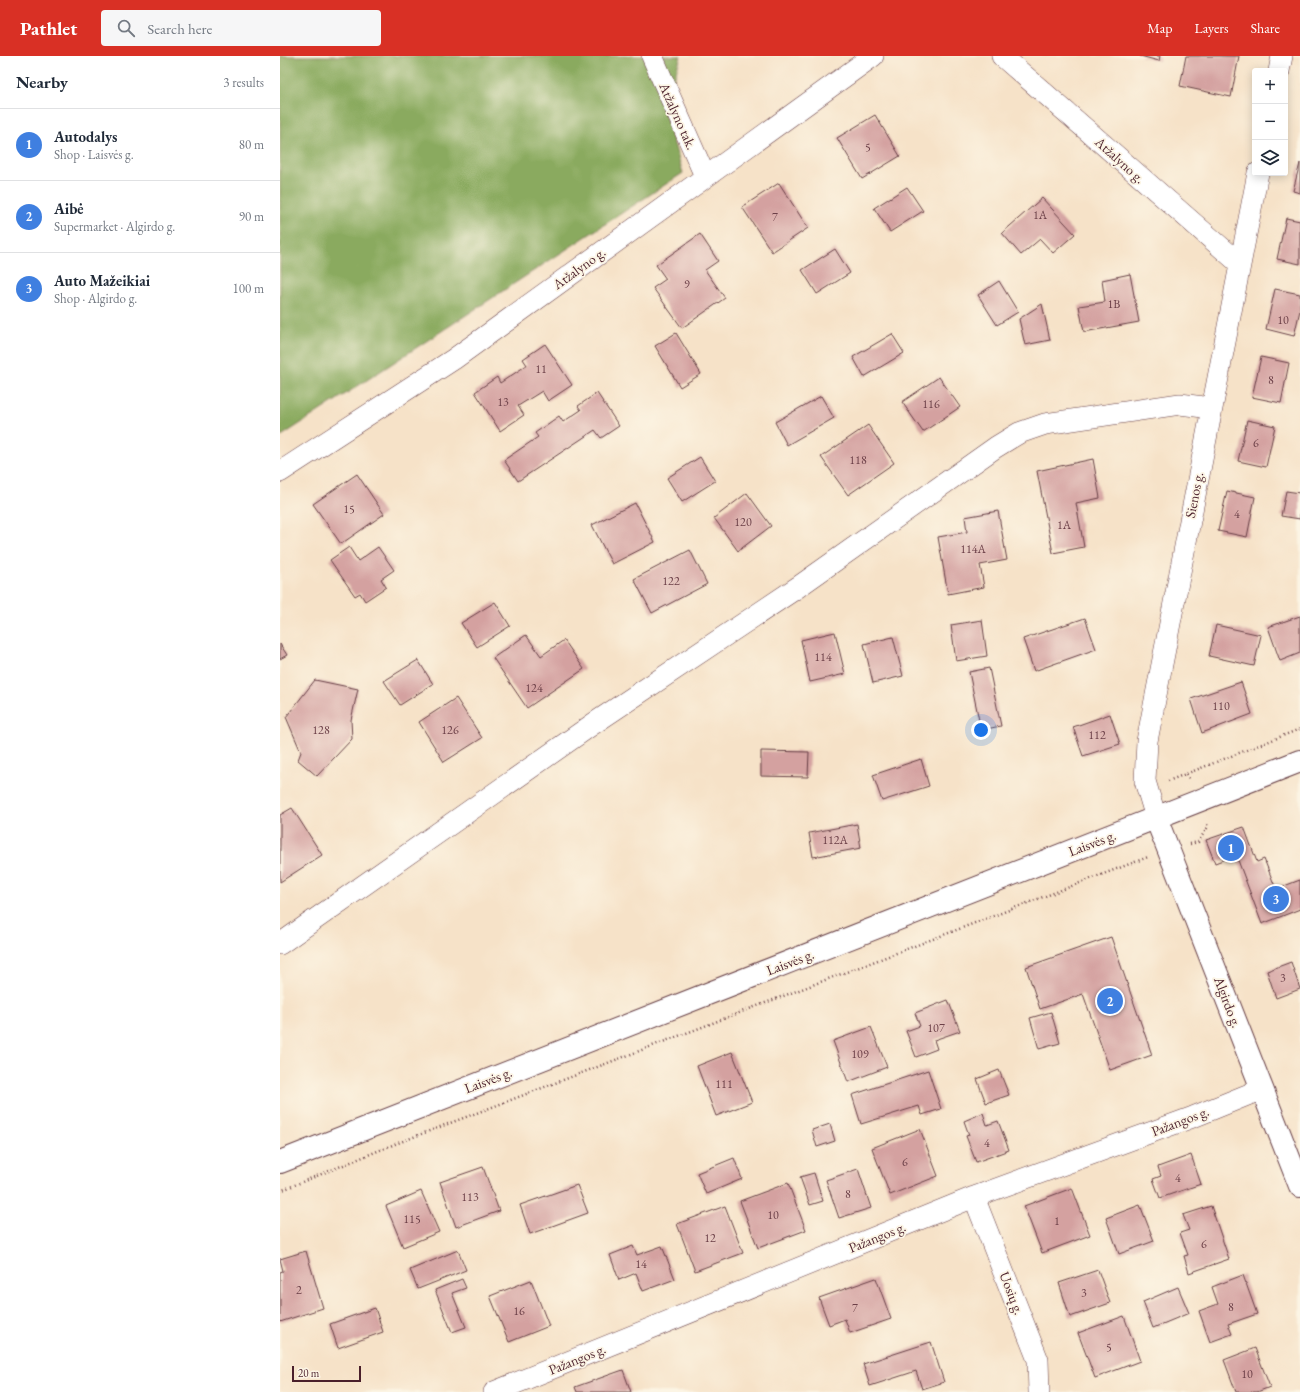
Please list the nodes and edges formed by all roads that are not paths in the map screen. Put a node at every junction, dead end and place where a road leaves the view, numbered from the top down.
1 (652, 56) edge
2 (873, 56) edge
3 (1002, 56) edge
4 (1282, 56) edge
5 (1280, 68) edge
6 (705, 176) junction
7 (1257, 176) edge
8 (1239, 263) junction
9 (1211, 408) junction
10 (280, 472) edge
11 (1300, 761) edge
12 (1156, 818) junction
13 (280, 944) edge
14 (1262, 1089) junction
15 (280, 1162) edge
16 (1300, 1186) edge
17 (974, 1197) junction
18 (494, 1392) edge
19 (1039, 1392) edge

1 - 6 street, Atžalyno tak.
2 - 6 street, Atžalyno g.
3 - 8 street, Atžalyno g.
4 - 5 street
6 - 10 street, Atžalyno g.
7 - 8 street, Sienos g.
8 - 9 street, Sienos g.
9 - 12 street, Sienos g.
9 - 13 street
11 - 12 main road, Laisvės g.
12 - 14 main road, Algirdo g.
12 - 15 main road, Laisvės g.
14 - 16 main road, Algirdo g.
14 - 17 street, Pažangos g.
17 - 18 street, Pažangos g.
17 - 19 street, Uosių g.

